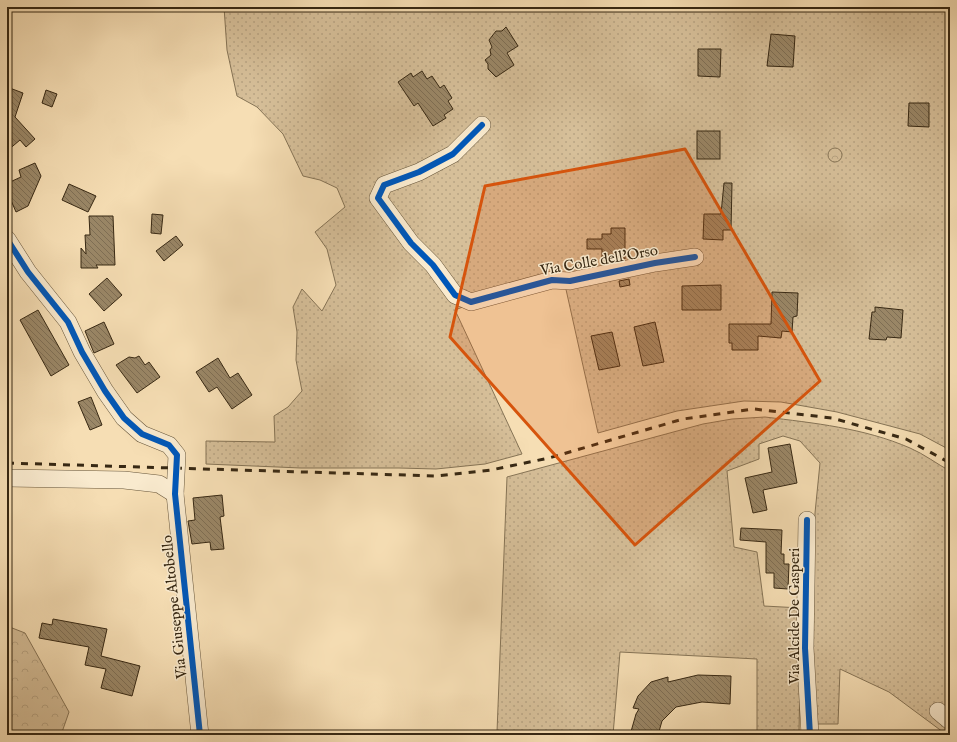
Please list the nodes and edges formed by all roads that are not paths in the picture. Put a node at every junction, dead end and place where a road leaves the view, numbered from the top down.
1 (482, 125) dead end
2 (7, 239) edge
3 (694, 257) dead end
4 (7, 478) edge
5 (175, 494) junction
6 (807, 520) dead end
7 (200, 735) edge
8 (810, 735) edge

1 - 3 street, Via Colle dell'Orso
2 - 5 street, Via Giuseppe Altobello
4 - 5 street
5 - 7 street, Via Giuseppe Altobello
6 - 8 street, Via Alcide De Gasperi

